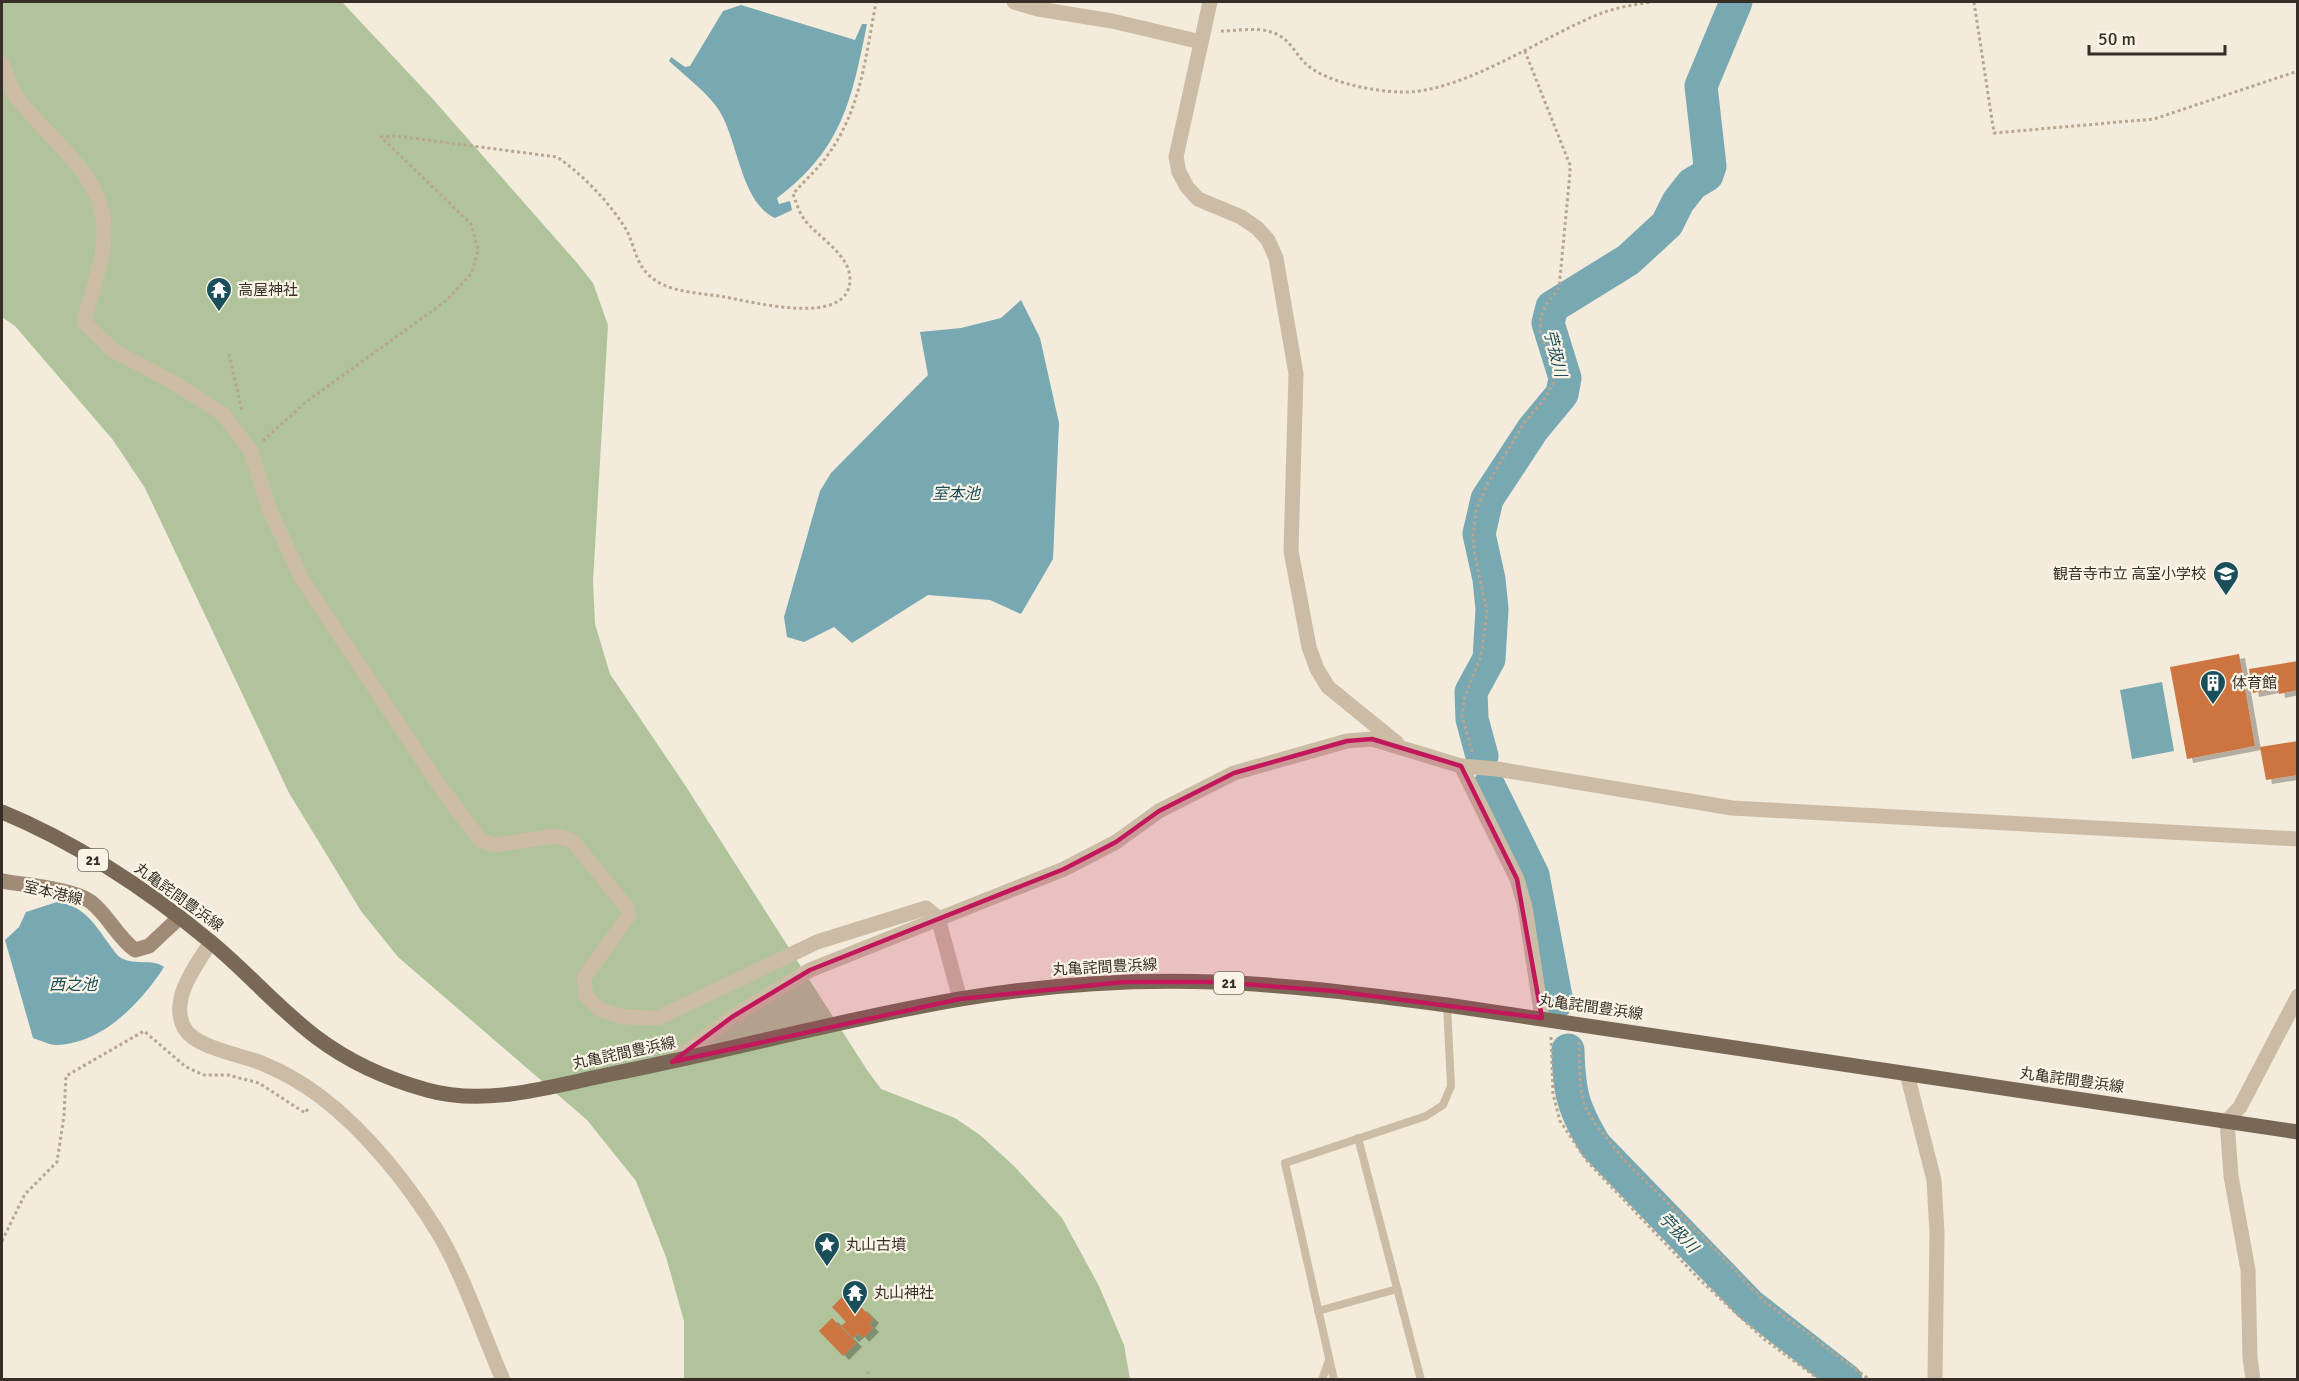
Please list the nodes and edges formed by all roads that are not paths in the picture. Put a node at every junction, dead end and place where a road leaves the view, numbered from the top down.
1 (1014, 2) edge
2 (1210, 2) edge
3 (1202, 36) junction
4 (2, 63) edge
5 (1404, 749) junction
6 (1468, 767) junction
7 (2, 812) edge
8 (2298, 839) edge
9 (2, 881) edge
10 (180, 918) junction
11 (938, 918) junction
12 (211, 942) junction
13 (2298, 996) edge
14 (960, 999) junction
15 (1447, 1005) junction
16 (1542, 1018) junction
17 (672, 1062) junction
18 (1907, 1074) junction
19 (2227, 1121) junction
20 (2298, 1132) edge
21 (1358, 1138) junction
22 (1397, 1289) junction
23 (1318, 1311) junction
24 (1329, 1359) junction
25 (503, 1380) edge
26 (1322, 1380) edge
27 (1334, 1380) edge
28 (1420, 1380) edge
29 (1935, 1380) edge
30 (2253, 1380) edge

1 - 3 street
2 - 3 street
3 - 5 street
4 - 11 street
5 - 6 street
5 - 11 street
6 - 8 street
6 - 16 street
7 - 10 main road, 丸亀詫間豊浜線 / 21
9 - 10 main road, 室本港線
10 - 12 main road, 丸亀詫間豊浜線 / 21
11 - 14 street
11 - 17 street
12 - 17 main road, 丸亀詫間豊浜線 / 21
12 - 25 street
13 - 19 street
14 - 15 main road, 丸亀詫間豊浜線 / 21
14 - 17 main road, 丸亀詫間豊浜線 / 21
15 - 16 main road, 丸亀詫間豊浜線 / 21
15 - 21 lane
16 - 18 main road, 丸亀詫間豊浜線 / 21
18 - 19 main road, 丸亀詫間豊浜線 / 21
18 - 29 street
19 - 20 main road, 丸亀詫間豊浜線 / 21
19 - 30 street
21 - 22 lane
21 - 23 lane
22 - 23 lane
22 - 28 lane
23 - 24 lane
24 - 26 lane
24 - 27 lane

